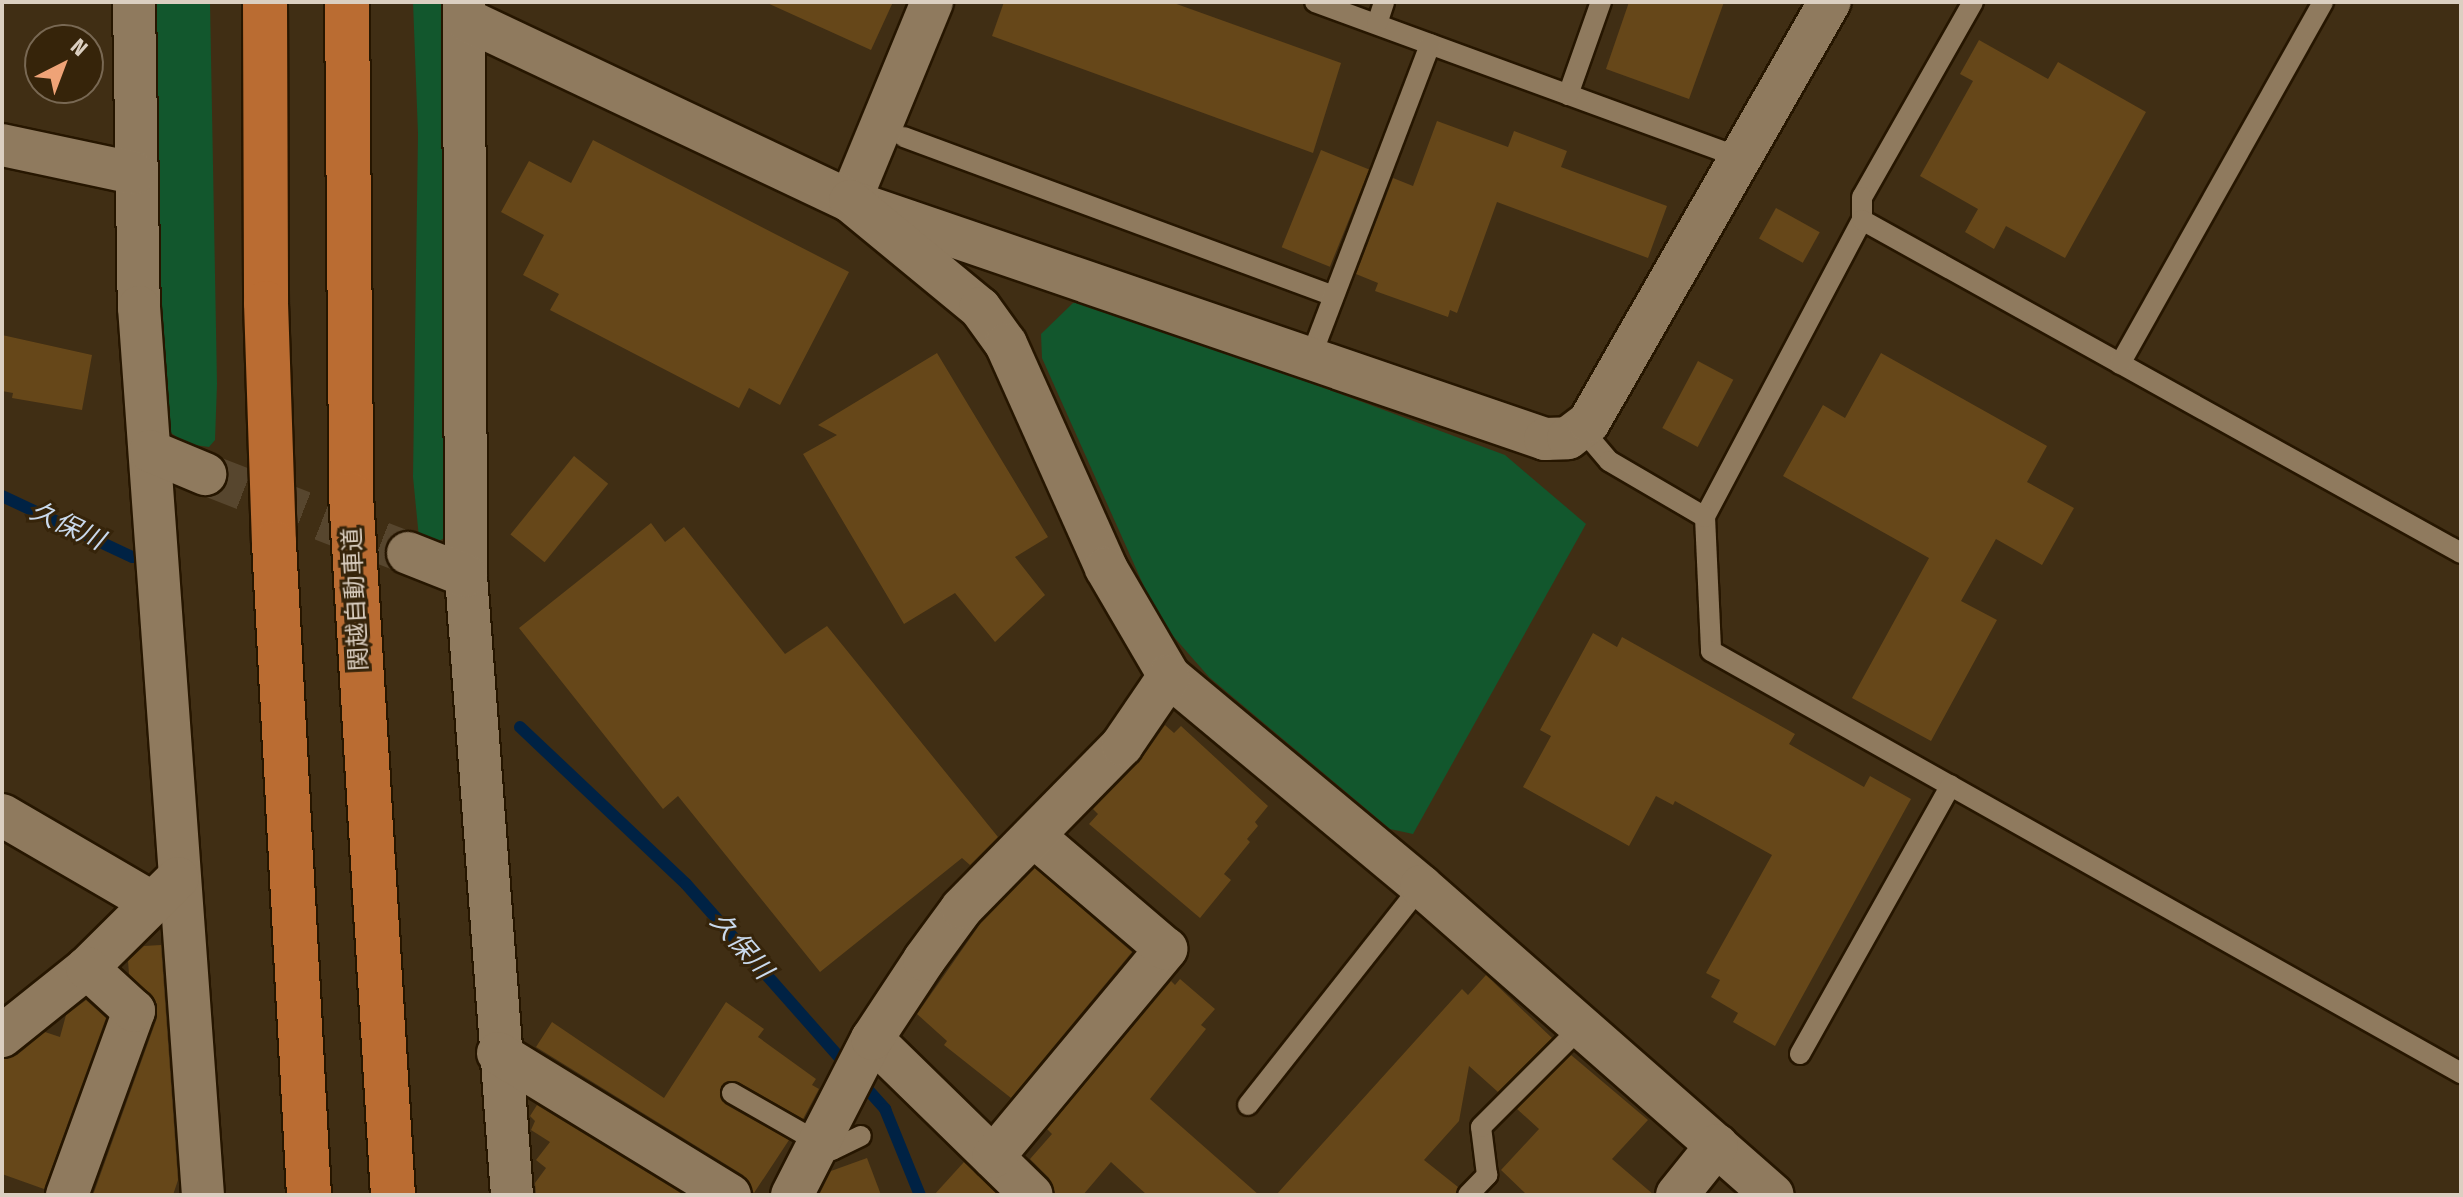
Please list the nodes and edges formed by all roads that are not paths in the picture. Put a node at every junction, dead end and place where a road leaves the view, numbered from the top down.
1 (134, 2) edge
2 (265, 2) edge
3 (347, 2) edge
4 (932, 2) edge
5 (1315, 2) edge
6 (1384, 2) edge
7 (1601, 2) edge
8 (1830, 2) edge
9 (1973, 2) edge
10 (2323, 2) edge
11 (465, 10) edge
12 (1377, 24) junction
13 (1430, 44) junction
14 (1568, 95) junction
15 (904, 137) dead end
16 (2, 145) edge
17 (1742, 158) junction
18 (134, 173) junction
19 (850, 201) junction
20 (1862, 220) junction
21 (1334, 296) junction
22 (1310, 359) junction
23 (2120, 364) junction
24 (1581, 428) junction
25 (150, 451) junction
26 (205, 474) tunnel mouth
27 (1705, 517) junction
28 (408, 553) tunnel mouth
29 (2461, 553) edge
30 (466, 576) junction
31 (1169, 676) junction
32 (1951, 785) junction
33 (2, 815) edge
34 (1035, 837) junction
35 (1421, 886) junction
36 (166, 891) junction
37 (87, 968) junction
38 (1581, 1027) junction
39 (2, 1036) edge
40 (872, 1039) junction
41 (498, 1053) junction
42 (1800, 1054) dead end
43 (2461, 1073) edge
44 (732, 1093) dead end
45 (1248, 1105) dead end
46 (861, 1136) dead end
47 (817, 1144) junction
48 (1717, 1145) junction
49 (993, 1157) junction
50 (67, 1195) edge
51 (203, 1195) edge
52 (309, 1195) edge
53 (393, 1195) edge
54 (512, 1195) edge
55 (730, 1195) edge
56 (792, 1195) edge
57 (1032, 1195) edge
58 (1468, 1195) edge
59 (1677, 1195) edge
60 (1773, 1195) edge

1 - 18 street
2 - 52 highway
3 - 53 highway, 関越自動車道
4 - 19 street
5 - 12 lane
6 - 12 lane
7 - 14 lane
8 - 17 street
9 - 20 lane
10 - 23 lane
11 - 19 street
11 - 30 street
12 - 13 lane
13 - 14 lane
13 - 21 lane
14 - 17 lane
15 - 21 lane
16 - 18 street
17 - 24 street
18 - 25 street
19 - 22 street
19 - 31 street
20 - 23 lane
20 - 27 lane
21 - 22 lane
22 - 24 street
23 - 29 lane
24 - 27 lane
25 - 26 street
25 - 36 street
27 - 32 lane
28 - 30 street
30 - 41 street
31 - 34 street
31 - 35 street
32 - 42 lane
32 - 43 lane
33 - 36 street
34 - 40 street
34 - 49 street
35 - 38 street
35 - 45 lane
36 - 37 street
36 - 51 street
37 - 39 street
37 - 50 street
38 - 48 street
38 - 58 lane
40 - 47 street
40 - 49 street
41 - 54 street
41 - 55 street
44 - 47 lane
46 - 47 lane
47 - 56 street
48 - 59 street
48 - 60 street
49 - 57 street

